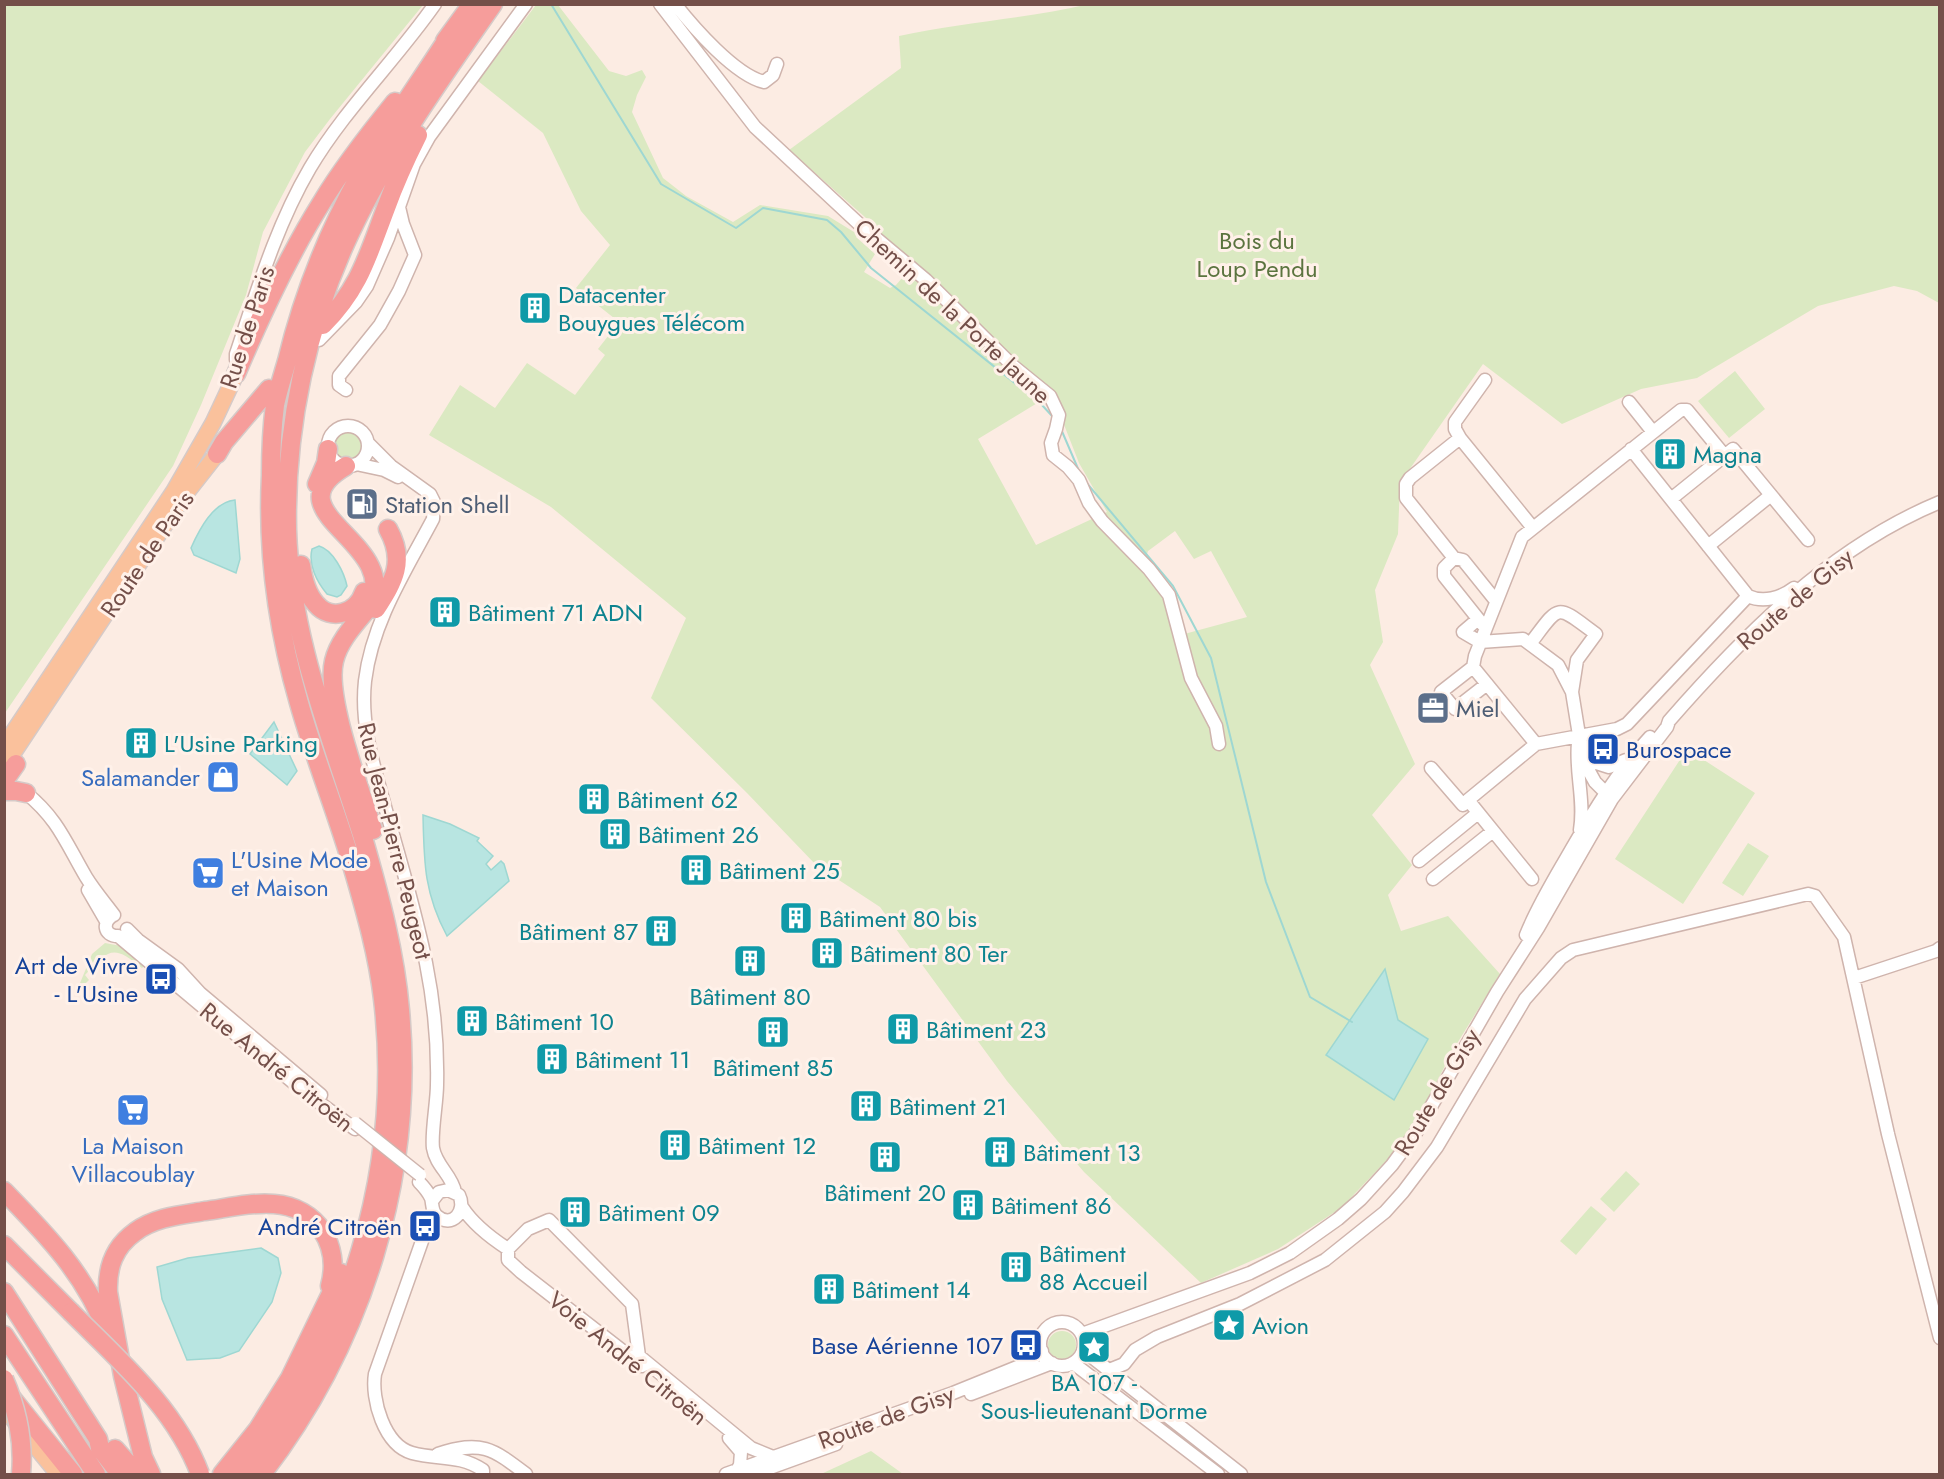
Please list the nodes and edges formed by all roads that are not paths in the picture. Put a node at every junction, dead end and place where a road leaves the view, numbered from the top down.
1 (435, 4) edge
2 (472, 4) edge
3 (493, 4) edge
4 (506, 4) edge
5 (526, 4) edge
6 (660, 4) edge
7 (675, 4) edge
8 (452, 32) junction
9 (777, 64) dead end
10 (399, 207) junction
11 (388, 238) junction
12 (408, 238) junction
13 (321, 333) joint
14 (236, 374) junction
15 (1485, 380) dead end
16 (346, 390) dead end
17 (268, 394) dead end
18 (1629, 402) dead end
19 (1653, 432) junction
20 (292, 438) junction
21 (1460, 438) junction
22 (368, 443) junction
23 (328, 449) junction
24 (1631, 449) junction
25 (217, 454) joint
26 (1725, 456) junction
27 (351, 465) junction
28 (408, 479) junction
29 (1771, 495) junction
30 (1671, 499) junction
31 (1940, 502) edge
32 (1533, 528) junction
33 (388, 529) dead end
34 (1808, 540) dead end
35 (1708, 546) junction
36 (1845, 554) junction
37 (1455, 558) junction
38 (1748, 596) junction
39 (1496, 601) junction
40 (1482, 623) junction
41 (1480, 642) junction
42 (1530, 644) junction
43 (1577, 660) junction
44 (1558, 665) junction
45 (1473, 667) junction
46 (1486, 684) junction
47 (1572, 692) junction
48 (336, 702) junction
49 (1669, 721) junction
50 (1579, 735) junction
51 (1219, 744) dead end
52 (1536, 744) junction
53 (4, 746) edge
54 (1632, 757) junction
55 (1587, 760) junction
56 (10, 766) edge
57 (1431, 768) dead end
58 (4, 781) edge
59 (1580, 787) junction
60 (4, 791) edge
61 (26, 793) junction
62 (1607, 797) junction
63 (1468, 800) junction
64 (1478, 813) junction
65 (1493, 831) junction
66 (1579, 835) junction
67 (1419, 861) dead end
68 (1433, 879) dead end
69 (1532, 879) dead end
70 (110, 918) junction
71 (368, 923) junction
72 (122, 932) junction
73 (1940, 948) edge
74 (1517, 958) junction
75 (1854, 978) junction
76 (400, 1009) junction
77 (4, 1191) edge
78 (441, 1197) junction
79 (462, 1207) junction
80 (447, 1220) junction
81 (423, 1242) junction
82 (4, 1245) edge
83 (508, 1249) junction
84 (4, 1292) edge
85 (315, 1330) junction
86 (1082, 1334) junction
87 (4, 1335) edge
88 (1940, 1338) edge
89 (1083, 1350) junction
90 (1042, 1351) junction
91 (1052, 1363) junction
92 (1073, 1363) junction
93 (1109, 1370) junction
94 (123, 1376) junction
95 (4, 1379) edge
96 (4, 1388) edge
97 (4, 1408) edge
98 (98, 1439) junction
99 (747, 1445) junction
100 (434, 1455) junction
101 (773, 1457) junction
102 (742, 1472) edge
103 (21, 1474) edge
104 (58, 1474) edge
105 (73, 1474) edge
106 (96, 1474) edge
107 (120, 1474) edge
108 (137, 1474) edge
109 (151, 1474) edge
110 (200, 1474) edge
111 (222, 1474) edge
112 (242, 1474) edge
113 (262, 1474) edge
114 (483, 1474) edge
115 (510, 1474) edge
116 (519, 1474) edge
117 (526, 1474) edge
118 (1218, 1474) edge
119 (1241, 1474) edge

1 - 14 street, Rue de Paris
2 - 8 highway
3 - 20 highway
4 - 13 highway
5 - 10 street
6 - 51 street, Chemin de la Porte Jaune
7 - 9 street
8 - 14 highway
8 - 71 highway
10 - 11 street
10 - 12 street
11 - 12 street
11 - 13 street
12 - 16 street
14 - 53 main road, Rue de Paris
15 - 21 street
17 - 25 highway
18 - 19 street
19 - 24 street
19 - 26 street
20 - 23 highway
20 - 76 highway
21 - 32 street
21 - 37 street
22 - 23 street
22 - 27 street
22 - 28 street, Rue Jean-Pierre Peugeot
23 - 27 street
24 - 30 street
24 - 32 street
25 - 56 main road, Route de Paris
26 - 29 street
26 - 30 street
27 - 28 street
27 - 48 highway
28 - 78 street, Rue Jean-Pierre Peugeot
29 - 34 street
29 - 35 street
30 - 35 street
31 - 36 street, Route de Gisy
32 - 39 street
33 - 48 highway
35 - 38 street
36 - 38 street
36 - 49 street, Route de Gisy
37 - 39 street
37 - 40 street
38 - 50 street
39 - 40 street
40 - 41 street
40 - 41 street
41 - 42 street
41 - 45 street
42 - 43 street
42 - 44 street
43 - 44 street
43 - 47 street
44 - 47 street
45 - 46 street
45 - 46 street
46 - 52 street
47 - 50 street
48 - 76 highway
49 - 54 street, Route de Gisy
49 - 62 street, Route de Gisy
50 - 52 street
50 - 55 street
50 - 59 street
52 - 63 street
54 - 55 street
54 - 62 street, Route de Gisy
55 - 62 street
56 - 58 highway
56 - 61 main road
57 - 63 street
59 - 62 street
59 - 66 street
60 - 61 highway
61 - 70 street
62 - 66 street, Route de Gisy
62 - 74 street, Route de Gisy
63 - 64 street
64 - 65 street
64 - 67 street
65 - 68 street
65 - 69 street
66 - 74 street, Route de Gisy
70 - 72 street
70 - 72 street
71 - 85 highway
71 - 112 highway
72 - 78 street, Rue André Citroën, bridge
73 - 75 street
74 - 86 street, Route de Gisy
75 - 88 street
75 - 93 street
76 - 113 highway
77 - 94 highway
78 - 79 street, Rue André Citroën
78 - 80 street, Rue André Citroën
78 - 81 street
79 - 80 street
79 - 83 street, Rue André Citroën
80 - 81 street
81 - 100 street
82 - 110 highway, bridge
83 - 99 street
83 - 102 street, Voie André Citroën
84 - 98 highway
85 - 94 highway
85 - 111 highway
86 - 89 street
86 - 90 street
87 - 106 highway
89 - 92 street
89 - 93 street
90 - 91 street
90 - 101 street, Route de Gisy
91 - 92 street
91 - 102 street, Route de Gisy
92 - 118 street
93 - 119 street
94 - 109 highway
95 - 103 highway, bridge
96 - 105 highway
97 - 104 main road
98 - 107 highway
98 - 108 highway
99 - 101 street
99 - 102 street
100 - 114 street
100 - 117 street
101 - 102 street, Route de Gisy
115 - 116 street

